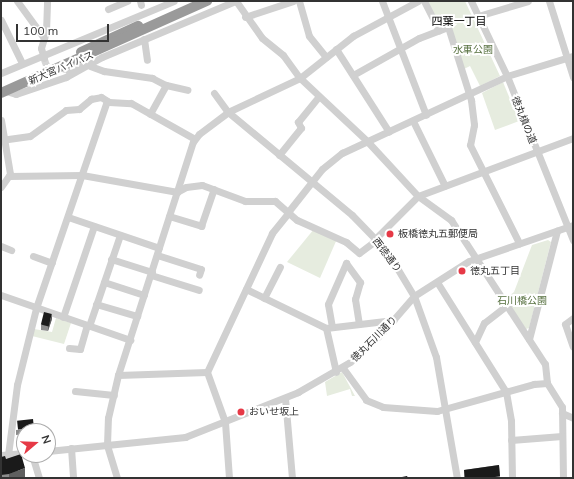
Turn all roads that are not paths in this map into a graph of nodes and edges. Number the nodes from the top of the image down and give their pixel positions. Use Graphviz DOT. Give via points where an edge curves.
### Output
graph roads {
  1 [pos="17,1"];
  2 [pos="47,1"];
  3 [pos="127,1"];
  4 [pos="174,1"];
  5 [pos="195,1"];
  6 [pos="207,1"];
  7 [pos="235,1"];
  8 [pos="293,1"];
  9 [pos="299,1"];
  10 [pos="382,1"];
  11 [pos="418,1"];
  12 [pos="424,1"];
  13 [pos="471,1"];
  14 [pos="528,1"];
  15 [pos="549,1"];
  16 [pos="108,9"];
  17 [pos="478,16"];
  18 [pos="245,17"];
  19 [pos="388,17"];
  20 [pos="1,20"];
  21 [pos="439,30"];
  22 [pos="44,38"];
  23 [pos="144,39"];
  24 [pos="336,49"];
  25 [pos="401,50"];
  26 [pos="43,56"];
  27 [pos="102,56"];
  28 [pos="326,57"];
  29 [pos="570,57"];
  30 [pos="147,60"];
  31 [pos="22,63"];
  32 [pos="90,66"];
  33 [pos="62,68"];
  34 [pos="1,73"];
  35 [pos="353,75"];
  36 [pos="507,76"];
  37 [pos="573,77"];
  38 [pos="300,78"];
  39 [pos="166,85"];
  40 [pos="187,90"];
  41 [pos="3,91"];
  42 [pos="214,93"];
  43 [pos="469,95"];
  44 [pos="320,96"];
  45 [pos="107,101"];
  46 [pos="228,112"];
  47 [pos="150,114"];
  48 [pos="426,115"];
  49 [pos="1,120"];
  50 [pos="413,121"];
  51 [pos="389,132"];
  52 [pos="196,138"];
  53 [pos="573,138"];
  54 [pos="3,140"];
  55 [pos="367,142"];
  56 [pos="537,152"];
  57 [pos="279,154"];
  58 [pos="485,173"];
  59 [pos="82,175"];
  60 [pos="9,176"];
  61 [pos="312,182"];
  62 [pos="446,186"];
  63 [pos="1,187"];
  64 [pos="214,189"];
  65 [pos="177,192"];
  66 [pos="418,196"];
  67 [pos="288,212"];
  68 [pos="169,216"];
  69 [pos="68,217"];
  70 [pos="94,226"];
  71 [pos="571,226"];
  72 [pos="557,231"];
  73 [pos="120,234"];
  74 [pos="376,239"];
  75 [pos="573,240"];
  76 [pos="519,243"];
  77 [pos="1,246"];
  78 [pos="11,250"];
  79 [pos="158,252"];
  80 [pos="33,256"];
  81 [pos="476,258"];
  82 [pos="112,259"];
  83 [pos="52,263"];
  84 [pos="280,267"];
  85 [pos="151,273"];
  86 [pos="199,275"];
  87 [pos="104,282"];
  88 [pos="437,282"];
  89 [pos="246,289"];
  90 [pos="199,290"];
  91 [pos="144,294"];
  92 [pos="1,295"];
  93 [pos="414,296"];
  94 [pos="264,298"];
  95 [pos="96,304"];
  96 [pos="507,306"];
  97 [pos="36,308"];
  98 [pos="137,316"];
  99 [pos="63,317"];
  100 [pos="573,318"];
  101 [pos="394,320"];
  102 [pos="359,324"];
  103 [pos="88,326"];
  104 [pos="329,328"];
  105 [pos="529,339"];
  106 [pos="130,340"];
  107 [pos="475,342"];
  108 [pos="573,347"];
  109 [pos="69,348"];
  110 [pos="343,368"];
  111 [pos="207,372"];
  112 [pos="336,372"];
  113 [pos="118,375"];
  114 [pos="547,383"];
  115 [pos="75,391"];
  116 [pos="506,392"];
  117 [pos="114,395"];
  118 [pos="285,398"];
  119 [pos="446,409"];
  120 [pos="562,413"];
  121 [pos="573,418"];
  122 [pos="225,422"];
  123 [pos="562,436"];
  124 [pos="511,440"];
  125 [pos="107,445"];
  126 [pos="71,448"];
  127 [pos="56,450"];
  128 [pos="16,454"];
  129 [pos="5,455"];
  130 [pos="34,463"];
  131 [pos="39,478"];
  132 [pos="73,478"];
  133 [pos="117,478"];
  134 [pos="229,478"];
  135 [pos="292,478"];
  136 [pos="457,478"];
  137 [pos="512,478"];
  138 [pos="563,478"];
  1 -- 22 [label="street"];
  2 -- 22 [label="street"];
  3 -- 16 [label="street"];
  4 -- 26 [label="street"];
  5 -- 41 [label="highway, 新大宮バイパス"];
  6 -- 33 [label="highway, 新大宮バイパス"];
  7 -- 18 [label="street"];
  7 -- 23 [label="street"];
  8 -- 18 [label="street"];
  9 -- 28 [label="street" via="309,36"];
  10 -- 19 [label="street"];
  11 -- 19 [label="street"];
  12 -- 21 [label="street"];
  13 -- 17 [label="street, 徳丸槙の道"];
  14 -- 17 [label="street"];
  15 -- 29 [label="street"];
  17 -- 36 [label="street, 徳丸槙の道"];
  18 -- 38 [label="street" via="262,38 283,55"];
  19 -- 24 [label="street" via="353,36"];
  19 -- 25 [label="street"];
  20 -- 31 [label="street"];
  21 -- 25 [label="street"];
  21 -- 43 [label="street" via="448,27"];
  22 -- 26 [label="street"];
  23 -- 27 [label="street"];
  23 -- 30 [label="street"];
  24 -- 28 [label="street"];
  24 -- 35 [label="street"];
  25 -- 35 [label="street"];
  25 -- 48 [label="street"];
  26 -- 31 [label="street"];
  27 -- 32 [label="street"];
  27 -- 33 [label="street" via="72,69"];
  28 -- 38 [label="street"];
  29 -- 36 [label="street"];
  29 -- 37 [label="street"];
  31 -- 34 [label="street"];
  32 -- 39 [label="street" via="104,71 152,78"];
  32 -- 41 [label="street" via="16,94"];
  33 -- 41 [label="highway, 新大宮バイパス"];
  35 -- 51 [label="street"];
  36 -- 43 [label="street"];
  36 -- 56 [label="street, 徳丸槙の道"];
  38 -- 44 [label="street"];
  38 -- 46 [label="street"];
  39 -- 40 [label="street"];
  39 -- 47 [label="street"];
  42 -- 46 [label="street, 西徳通り"];
  43 -- 48 [label="street"];
  43 -- 58 [label="street" via="474,125 470,145"];
  44 -- 55 [label="street"];
  44 -- 57 [label="street" via="298,122 301,128"];
  45 -- 47 [label="street" via="131,103"];
  45 -- 54 [label="street" via="100,97 91,99 79,109 71,108 54,117 38,132"];
  45 -- 59 [label="street"];
  46 -- 52 [label="street"];
  46 -- 57 [label="street, 西徳通り"];
  47 -- 52 [label="street"];
  48 -- 50 [label="street"];
  49 -- 54 [label="street"];
  50 -- 51 [label="street"];
  50 -- 62 [label="street"];
  51 -- 55 [label="street"];
  52 -- 65 [label="street"];
  53 -- 56 [label="street"];
  54 -- 60 [label="street"];
  55 -- 61 [label="street" via="332,160"];
  55 -- 66 [label="street"];
  56 -- 58 [label="street"];
  56 -- 71 [label="street, 徳丸槙の道"];
  57 -- 61 [label="street, 西徳通り"];
  58 -- 62 [label="street"];
  58 -- 76 [label="street"];
  59 -- 60 [label="street"];
  59 -- 65 [label="street"];
  59 -- 69 [label="street"];
  60 -- 63 [label="street"];
  61 -- 67 [label="street"];
  61 -- 74 [label="street, 西徳通り"];
  62 -- 66 [label="street"];
  64 -- 65 [label="street" via="202,185 186,187"];
  64 -- 67 [label="street" via="244,201 275,201"];
  64 -- 68 [label="street" via="201,226"];
  65 -- 68 [label="street"];
  66 -- 74 [label="street"];
  66 -- 81 [label="street" via="451,220"];
  67 -- 74 [label="street" via="297,220 346,242 358,255"];
  67 -- 89 [label="street" via="272,233"];
  68 -- 79 [label="street"];
  69 -- 70 [label="street"];
  69 -- 83 [label="street"];
  70 -- 73 [label="street"];
  70 -- 99 [label="street"];
  71 -- 72 [label="street, 徳丸石川通り"];
  71 -- 75 [label="street, 徳丸槙の道"];
  72 -- 76 [label="street, 徳丸石川通り"];
  72 -- 105 [label="street"];
  73 -- 79 [label="street"];
  73 -- 82 [label="street"];
  74 -- 93 [label="street, 西徳通り"];
  76 -- 81 [label="street, 徳丸石川通り"];
  77 -- 78 [label="street"];
  79 -- 85 [label="street"];
  79 -- 86 [label="street" via="200,269"];
  80 -- 83 [label="street"];
  81 -- 88 [label="street, 徳丸石川通り"];
  81 -- 96 [label="street"];
  82 -- 85 [label="street"];
  82 -- 87 [label="street"];
  83 -- 97 [label="street"];
  84 -- 94 [label="street"];
  85 -- 90 [label="street"];
  85 -- 91 [label="street"];
  87 -- 91 [label="street"];
  87 -- 95 [label="street"];
  88 -- 93 [label="street, 徳丸石川通り"];
  88 -- 107 [label="street"];
  89 -- 94 [label="street"];
  89 -- 111 [label="street"];
  91 -- 98 [label="street"];
  92 -- 97 [label="street"];
  93 -- 101 [label="street, 徳丸石川通り"];
  93 -- 119 [label="street, 西徳通り" via="434,350"];
  94 -- 104 [label="street"];
  95 -- 98 [label="street"];
  95 -- 103 [label="street"];
  96 -- 105 [label="street"];
  96 -- 107 [label="street" via="484,323"];
  97 -- 99 [label="street"];
  97 -- 129 [label="street" via="17,385"];
  98 -- 106 [label="street"];
  99 -- 103 [label="street"];
  100 -- 108 [label="street" via="566,324"];
  101 -- 102 [label="street"];
  101 -- 110 [label="street, 徳丸石川通り" via="373,343"];
  102 -- 104 [label="street"];
  102 -- 104 [label="street" via="355,299 360,282 346,263 328,304"];
  103 -- 106 [label="street"];
  103 -- 109 [label="street" via="80,349"];
  104 -- 112 [label="street"];
  105 -- 114 [label="street" via="545,364"];
  106 -- 113 [label="street"];
  107 -- 116 [label="street"];
  110 -- 112 [label="street, 徳丸石川通り"];
  110 -- 119 [label="street" via="362,395 374,405 437,411"];
  111 -- 113 [label="street"];
  111 -- 122 [label="street"];
  112 -- 118 [label="street, 徳丸石川通り"];
  113 -- 117 [label="street"];
  114 -- 116 [label="street"];
  114 -- 120 [label="street" via="562,407"];
  115 -- 117 [label="street"];
  116 -- 119 [label="street"];
  116 -- 124 [label="street"];
  117 -- 125 [label="street" via="108,418"];
  118 -- 122 [label="street, 徳丸石川通り"];
  118 -- 135 [label="street"];
  119 -- 136 [label="street, 西徳通り"];
  120 -- 121 [label="street"];
  120 -- 123 [label="street"];
  122 -- 125 [label="street, 徳丸石川通り" via="185,437"];
  122 -- 134 [label="street"];
  123 -- 124 [label="street"];
  123 -- 138 [label="street"];
  124 -- 137 [label="street"];
  125 -- 126 [label="street, 徳丸石川通り"];
  125 -- 133 [label="street"];
  126 -- 127 [label="street, 徳丸石川通り"];
  126 -- 132 [label="street"];
  128 -- 129 [label="street"];
  130 -- 131 [label="street"];
}
